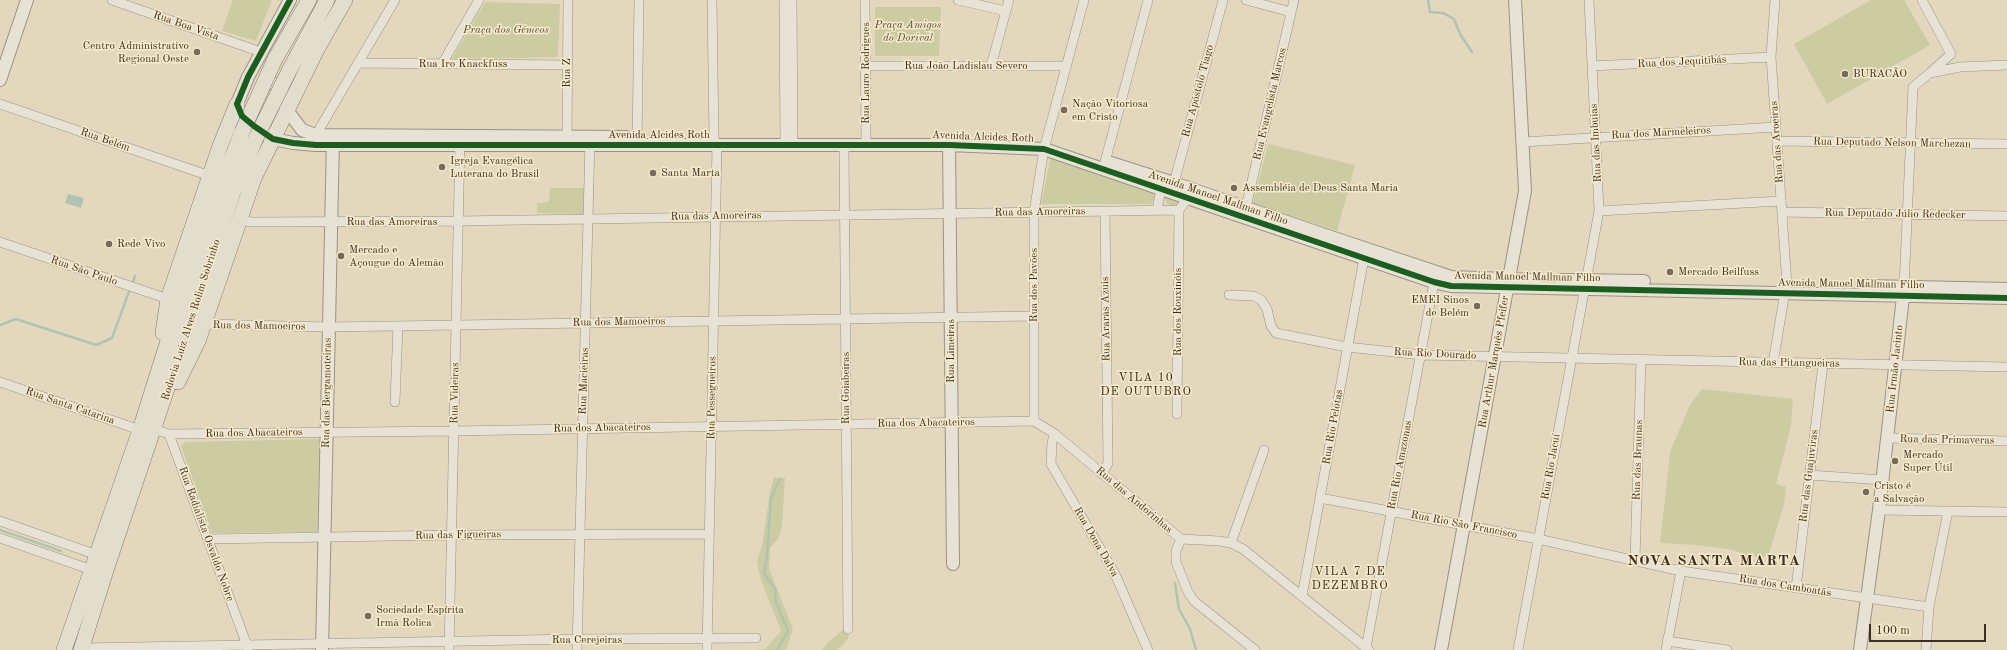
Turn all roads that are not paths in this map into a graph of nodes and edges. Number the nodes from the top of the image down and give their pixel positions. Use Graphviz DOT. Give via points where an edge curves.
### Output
graph roads {
  1 [pos="28,0"];
  2 [pos="112,0"];
  3 [pos="290,0"];
  4 [pos="309,0"];
  5 [pos="327,0"];
  6 [pos="345,0"];
  7 [pos="395,0"];
  8 [pos="479,0"];
  9 [pos="568,0"];
  10 [pos="639,0"];
  11 [pos="712,0"];
  12 [pos="784,0"];
  13 [pos="792,0"];
  14 [pos="865,0"];
  15 [pos="958,0"];
  16 [pos="1009,0"];
  17 [pos="1084,0"];
  18 [pos="1148,0"];
  19 [pos="1222,0"];
  20 [pos="1246,0"];
  21 [pos="1294,0"];
  22 [pos="1515,0"];
  23 [pos="1589,0"];
  24 [pos="1775,0"];
  25 [pos="1922,0"];
  26 [pos="1006,11"];
  27 [pos="1291,12"];
  28 [pos="788,35"];
  29 [pos="261,52"];
  30 [pos="1771,57"];
  31 [pos="358,63"];
  32 [pos="442,64"];
  33 [pos="568,65"];
  34 [pos="2007,65"];
  35 [pos="866,66"];
  36 [pos="991,66"];
  37 [pos="1066,66"];
  38 [pos="1592,66"];
  39 [pos="1930,73"];
  40 [pos="268,79"];
  41 [pos="0,80"];
  42 [pos="246,84"];
  43 [pos="0,104"];
  44 [pos="237,104"];
  45 [pos="287,110"];
  46 [pos="1776,127"];
  47 [pos="1596,137"];
  48 [pos="274,139"];
  49 [pos="316,140"];
  50 [pos="333,140"];
  51 [pos="460,141"];
  52 [pos="567,141"];
  53 [pos="590,141"];
  54 [pos="637,141"];
  55 [pos="949,141"];
  56 [pos="1777,141"];
  57 [pos="715,142"];
  58 [pos="789,142"];
  59 [pos="866,142"];
  60 [pos="1523,142"];
  61 [pos="1911,143"];
  62 [pos="2007,144"];
  63 [pos="1045,145"];
  64 [pos="844,146"];
  65 [pos="1105,162"];
  66 [pos="210,176"];
  67 [pos="1174,183"];
  68 [pos="1161,189"];
  69 [pos="1189,193"];
  70 [pos="1781,201"];
  71 [pos="1246,207"];
  72 [pos="1157,210"];
  73 [pos="1179,210"];
  74 [pos="1105,211"];
  75 [pos="1599,211"];
  76 [pos="1034,212"];
  77 [pos="1782,212"];
  78 [pos="949,213"];
  79 [pos="845,214"];
  80 [pos="1907,214"];
  81 [pos="715,216"];
  82 [pos="2007,216"];
  83 [pos="239,220"];
  84 [pos="588,220"];
  85 [pos="458,221"];
  86 [pos="331,222"];
  87 [pos="0,242"];
  88 [pos="1364,258"];
  89 [pos="1434,282"];
  90 [pos="1508,283"];
  91 [pos="1585,284"];
  92 [pos="1786,288"];
  93 [pos="2007,289"];
  94 [pos="1904,291"];
  95 [pos="1229,295"];
  96 [pos="2007,298"];
  97 [pos="168,299"];
  98 [pos="1034,316"];
  99 [pos="950,317"];
  100 [pos="846,318"];
  101 [pos="713,320"];
  102 [pos="585,322"];
  103 [pos="204,324"];
  104 [pos="456,325"];
  105 [pos="398,326"];
  106 [pos="329,327"];
  107 [pos="1347,347"];
  108 [pos="1421,355"];
  109 [pos="1495,357"];
  110 [pos="1571,358"];
  111 [pos="1641,360"];
  112 [pos="1773,363"];
  113 [pos="1823,364"];
  114 [pos="1896,365"];
  115 [pos="2007,367"];
  116 [pos="0,382"];
  117 [pos="156,382"];
  118 [pos="166,396"];
  119 [pos="395,402"];
  120 [pos="1177,414"];
  121 [pos="1034,421"];
  122 [pos="951,422"];
  123 [pos="846,424"];
  124 [pos="711,426"];
  125 [pos="582,428"];
  126 [pos="147,429"];
  127 [pos="454,431"];
  128 [pos="327,432"];
  129 [pos="169,434"];
  130 [pos="1055,434"];
  131 [pos="1887,438"];
  132 [pos="2007,441"];
  133 [pos="1264,450"];
  134 [pos="1102,474"];
  135 [pos="1810,475"];
  136 [pos="1883,480"];
  137 [pos="1320,498"];
  138 [pos="1879,510"];
  139 [pos="1948,511"];
  140 [pos="1392,512"];
  141 [pos="2007,512"];
  142 [pos="0,521"];
  143 [pos="1464,525"];
  144 [pos="580,534"];
  145 [pos="709,534"];
  146 [pos="452,535"];
  147 [pos="324,537"];
  148 [pos="0,538"];
  149 [pos="208,539"];
  150 [pos="1181,539"];
  151 [pos="1538,539"];
  152 [pos="1231,543"];
  153 [pos="97,555"];
  154 [pos="1635,560"];
  155 [pos="953,564"];
  156 [pos="92,570"];
  157 [pos="1681,570"];
  158 [pos="1796,588"];
  159 [pos="1302,596"];
  160 [pos="1868,599"];
  161 [pos="1929,607"];
  162 [pos="848,629"];
  163 [pos="756,638"];
  164 [pos="577,639"];
  165 [pos="707,640"];
  166 [pos="449,646"];
  167 [pos="1667,646"];
  168 [pos="247,647"];
  169 [pos="322,647"];
  170 [pos="82,649"];
  171 [pos="1368,649"];
  172 [pos="64,650"];
  173 [pos="577,650"];
  174 [pos="706,650"];
  175 [pos="1148,650"];
  176 [pos="1255,650"];
  177 [pos="1441,650"];
  178 [pos="1518,650"];
  179 [pos="1727,650"];
  180 [pos="1860,650"];
  181 [pos="1926,650"];
  1 -- 41 [label="street"];
  2 -- 29 [label="street, Rua Boa Vista"];
  3 -- 29 [label="street"];
  4 -- 117 [label="highway, Rodovia Luiz Alves Rolim Sobrinho, bridge" via="275,59 242,132 211,214"];
  5 -- 118 [label="highway, Rodovia Luiz Alves Rolim Sobrinho, bridge" via="289,71 233,192"];
  6 -- 45 [label="highway"];
  7 -- 31 [label="street"];
  8 -- 32 [label="street"];
  9 -- 33 [label="street, Rua Z"];
  10 -- 54 [label="street"];
  11 -- 57 [label="street, Rua Pessegueiros"];
  12 -- 28 [label="street"];
  13 -- 28 [label="street"];
  14 -- 35 [label="street, Rua Lauro Rodrigues"];
  15 -- 26 [label="street"];
  16 -- 26 [label="street"];
  17 -- 37 [label="street, Rua dos Pavões"];
  18 -- 65 [label="street"];
  19 -- 67 [label="street, Rua Apóstolo Tiago"];
  20 -- 27 [label="street"];
  21 -- 27 [label="street, Rua Evangelista Marcos"];
  22 -- 60 [label="street, Rua Arthur Marquês Pfeifer"];
  23 -- 38 [label="street, Rua das Imbuias"];
  24 -- 30 [label="street, Rua das Aroeiras"];
  25 -- 39 [label="street" via="1952,54"];
  26 -- 36 [label="street"];
  27 -- 71 [label="street, Rua Evangelista Marcos"];
  28 -- 58 [label="street"];
  29 -- 40 [label="street"];
  29 -- 42 [label="street"];
  30 -- 38 [label="street, Rua dos Jequitibás"];
  30 -- 46 [label="street, Rua das Aroeiras"];
  31 -- 32 [label="street, Rua Iro Knackfuss"];
  31 -- 49 [label="street"];
  32 -- 33 [label="street, Rua Iro Knackfuss"];
  33 -- 52 [label="street, Rua Z"];
  34 -- 39 [label="street" via="1960,67"];
  35 -- 36 [label="street, Rua João Ladislau Severo"];
  35 -- 59 [label="street, Rua Lauro Rodrigues"];
  36 -- 37 [label="street, Rua João Ladislau Severo"];
  37 -- 63 [label="street, Rua dos Pavões"];
  38 -- 47 [label="street, Rua das Imbuias"];
  39 -- 61 [label="street, Rua Irmão Jacinto" via="1913,87"];
  40 -- 42 [label="street"];
  40 -- 45 [label="street" via="282,91"];
  42 -- 44 [label="street"];
  43 -- 66 [label="street, Rua Belém"];
  44 -- 48 [label="street" via="242,116"];
  44 -- 66 [label="highway"];
  45 -- 48 [label="highway"];
  45 -- 49 [label="street, Avenida Alcides Roth" via="302,130"];
  46 -- 47 [label="street, Rua dos Marmeleiros"];
  46 -- 56 [label="street, Rua das Aroeiras"];
  47 -- 60 [label="street, Rua dos Marmeleiros"];
  47 -- 75 [label="street, Rua das Imbuias"];
  48 -- 49 [label="street, Avenida Alcides Roth"];
  48 -- 83 [label="highway" via="254,178"];
  49 -- 50 [label="street, Avenida Alcides Roth"];
  50 -- 51 [label="street, Avenida Alcides Roth"];
  50 -- 86 [label="street, Rua das Bergamoteiras"];
  51 -- 52 [label="street, Avenida Alcides Roth"];
  51 -- 85 [label="street, Rua Videiras"];
  52 -- 53 [label="street, Avenida Alcides Roth"];
  53 -- 54 [label="street, Avenida Alcides Roth"];
  53 -- 84 [label="street, Rua Macieiras"];
  54 -- 57 [label="street, Avenida Alcides Roth"];
  55 -- 59 [label="street, Avenida Alcides Roth"];
  55 -- 63 [label="street, Avenida Alcides Roth" via="992,138"];
  55 -- 78 [label="street, Rua Limeiras"];
  56 -- 61 [label="street, Rua Deputado Nelson Marchezan"];
  56 -- 70 [label="street, Rua das Aroeiras"];
  57 -- 58 [label="street, Avenida Alcides Roth"];
  57 -- 81 [label="street, Rua Pessegueiros"];
  58 -- 59 [label="street, Avenida Alcides Roth"];
  58 -- 64 [label="street, Avenida Alcides Roth"];
  59 -- 64 [label="street, Avenida Alcides Roth"];
  60 -- 90 [label="street, Rua Arthur Marquês Pfeifer" via="1525,191"];
  61 -- 62 [label="street, Rua Deputado Nelson Marchezan"];
  61 -- 80 [label="street, Rua Irmão Jacinto"];
  63 -- 65 [label="street, Avenida Manoel Mallman Filho"];
  63 -- 68 [label="street, Avenida Manoel Mallman Filho"];
  63 -- 76 [label="street, Rua dos Pavões"];
  64 -- 79 [label="street, Rua Goiabeiras"];
  65 -- 67 [label="street, Avenida Manoel Mallman Filho"];
  66 -- 97 [label="highway"];
  67 -- 69 [label="street, Avenida Manoel Mallman Filho"];
  68 -- 69 [label="street, Avenida Manoel Mallman Filho"];
  68 -- 72 [label="street"];
  69 -- 71 [label="street, Avenida Manoel Mallman Filho"];
  69 -- 73 [label="street"];
  69 -- 88 [label="street, Avenida Manoel Mallman Filho"];
  70 -- 75 [label="street"];
  70 -- 77 [label="street, Rua das Aroeiras"];
  71 -- 90 [label="street, Avenida Manoel Mallman Filho" via="1451,277"];
  72 -- 73 [label="street, Rua das Amoreiras"];
  72 -- 74 [label="street, Rua das Amoreiras"];
  73 -- 120 [label="street, Rua dos Rouxinóis"];
  74 -- 76 [label="street, Rua das Amoreiras"];
  74 -- 134 [label="street, Rua Araras Azuis" via="1108,463"];
  75 -- 91 [label="street, Rua das Imbuias"];
  76 -- 78 [label="street, Rua das Amoreiras"];
  76 -- 98 [label="street, Rua dos Pavões"];
  77 -- 80 [label="street, Rua Deputado Júlio Redecker"];
  77 -- 92 [label="street, Rua das Aroeiras"];
  78 -- 79 [label="street, Rua das Amoreiras"];
  78 -- 99 [label="street, Rua Limeiras"];
  79 -- 81 [label="street, Rua das Amoreiras"];
  79 -- 100 [label="street, Rua Goiabeiras"];
  80 -- 82 [label="street, Rua Deputado Júlio Redecker"];
  80 -- 94 [label="street, Rua Irmão Jacinto"];
  81 -- 84 [label="street, Rua das Amoreiras"];
  81 -- 101 [label="street, Rua Pessegueiros"];
  83 -- 86 [label="street, Rua das Amoreiras"];
  83 -- 103 [label="highway"];
  84 -- 85 [label="street, Rua das Amoreiras"];
  84 -- 102 [label="street, Rua Macieiras"];
  85 -- 86 [label="street, Rua das Amoreiras"];
  85 -- 104 [label="street, Rua Videiras"];
  86 -- 106 [label="street, Rua das Bergamoteiras"];
  87 -- 97 [label="street, Rua São Paulo"];
  88 -- 89 [label="street, Avenida Manoel Mallman Filho"];
  88 -- 107 [label="street, Rua Rio Pelotas"];
  89 -- 90 [label="street, Avenida Manoel Mallman Filho" via="1451,286"];
  89 -- 108 [label="street, Rua Rio Amazonas"];
  90 -- 91 [label="street, Avenida Manoel Mallman Filho"];
  90 -- 109 [label="street, Rua Arthur Marquês Pfeifer"];
  91 -- 92 [label="street, Avenida Manoel Mallman Filho"];
  91 -- 110 [label="street, Rua Rio Jacuí"];
  92 -- 94 [label="street, Avenida Manoel Mallman Filho"];
  92 -- 112 [label="street, Rua das Aroeiras"];
  93 -- 94 [label="street, Avenida Manoel Mallman Filho"];
  94 -- 96 [label="street, Avenida Manoel Mallman Filho"];
  94 -- 114 [label="street, Rua Irmão Jacinto"];
  95 -- 107 [label="street, Rua Rio Dourado" via="1254,296 1261,300 1276,333"];
  97 -- 117 [label="highway"];
  98 -- 99 [label="street, Rua dos Mamoeiros"];
  98 -- 121 [label="street, Rua dos Pavões"];
  99 -- 100 [label="street, Rua dos Mamoeiros"];
  99 -- 122 [label="street, Rua Limeiras"];
  100 -- 101 [label="street, Rua dos Mamoeiros"];
  100 -- 123 [label="street, Rua Goiabeiras"];
  101 -- 102 [label="street, Rua dos Mamoeiros"];
  101 -- 124 [label="street, Rua Pessegueiros"];
  102 -- 104 [label="street, Rua dos Mamoeiros"];
  102 -- 125 [label="street, Rua Macieiras"];
  103 -- 106 [label="street, Rua dos Mamoeiros"];
  103 -- 118 [label="highway" via="179,381"];
  104 -- 105 [label="street, Rua dos Mamoeiros"];
  104 -- 127 [label="street, Rua Videiras"];
  105 -- 106 [label="street, Rua dos Mamoeiros"];
  105 -- 119 [label="street"];
  106 -- 128 [label="street, Rua das Bergamoteiras"];
  107 -- 108 [label="street, Rua Rio Dourado"];
  107 -- 137 [label="street, Rua Rio Pelotas"];
  108 -- 109 [label="street, Rua Rio Dourado"];
  108 -- 140 [label="street, Rua Rio Amazonas"];
  109 -- 110 [label="street, Rua Rio Dourado"];
  109 -- 143 [label="street, Rua Arthur Marquês Pfeifer"];
  110 -- 111 [label="street, Rua das Pitangueiras"];
  110 -- 151 [label="street, Rua Rio Jacuí"];
  111 -- 112 [label="street, Rua das Pitangueiras"];
  111 -- 154 [label="street, Rua das Braunas"];
  112 -- 113 [label="street, Rua das Pitangueiras"];
  113 -- 114 [label="street, Rua das Pitangueiras"];
  113 -- 135 [label="street, Rua das Guajuviras"];
  114 -- 115 [label="street, Rua das Pitangueiras"];
  114 -- 131 [label="street, Rua Irmão Jacinto"];
  116 -- 126 [label="street, Rua Santa Catarina"];
  117 -- 126 [label="highway, Rodovia Luiz Alves Rolim Sobrinho"];
  118 -- 126 [label="highway, Rodovia Luiz Alves Rolim Sobrinho"];
  121 -- 122 [label="street, Rua dos Abacateiros"];
  121 -- 130 [label="street, Rua das Andorinhas"];
  122 -- 123 [label="street, Rua dos Abacateiros"];
  122 -- 155 [label="street, Rua Limeiras"];
  123 -- 124 [label="street, Rua dos Abacateiros"];
  123 -- 162 [label="street, Rua Goiabeiras"];
  124 -- 125 [label="street, Rua dos Abacateiros"];
  124 -- 145 [label="street, Rua Pessegueiros"];
  125 -- 127 [label="street, Rua dos Abacateiros"];
  125 -- 144 [label="street, Rua Macieiras"];
  126 -- 129 [label="street"];
  126 -- 153 [label="highway, Rodovia Luiz Alves Rolim Sobrinho"];
  126 -- 170 [label="highway, Rodovia Luiz Alves Rolim Sobrinho"];
  127 -- 128 [label="street, Rua dos Abacateiros"];
  127 -- 146 [label="street, Rua Videiras"];
  128 -- 129 [label="street, Rua dos Abacateiros"];
  128 -- 147 [label="street, Rua das Bergamoteiras"];
  129 -- 149 [label="street, Rua Radialista Osvaldo Nobre"];
  130 -- 134 [label="street, Rua das Andorinhas"];
  130 -- 175 [label="street, Rua Dona Dalva" via="1051,464 1115,574"];
  131 -- 132 [label="street, Rua das Primaveras"];
  131 -- 136 [label="street, Rua Irmão Jacinto"];
  133 -- 152 [label="street"];
  134 -- 150 [label="street, Rua das Andorinhas"];
  135 -- 136 [label="street"];
  135 -- 158 [label="street, Rua das Guajuviras"];
  136 -- 138 [label="street, Rua Irmão Jacinto"];
  137 -- 140 [label="street, Rua Rio São Francisco"];
  137 -- 159 [label="street, Rua Rio Pelotas"];
  138 -- 139 [label="street"];
  138 -- 160 [label="street, Rua Irmão Jacinto"];
  139 -- 141 [label="street"];
  139 -- 161 [label="street"];
  140 -- 143 [label="street, Rua Rio São Francisco"];
  140 -- 171 [label="street, Rua Rio Amazonas"];
  142 -- 153 [label="street"];
  143 -- 151 [label="street, Rua Rio São Francisco"];
  143 -- 177 [label="street, Rua Arthur Marquês Pfeifer"];
  144 -- 145 [label="street, Rua das Figueiras"];
  144 -- 146 [label="street, Rua das Figueiras"];
  144 -- 164 [label="street, Rua Macieiras"];
  145 -- 165 [label="street, Rua Pessegueiros"];
  146 -- 147 [label="street, Rua das Figueiras"];
  146 -- 166 [label="street, Rua Videiras"];
  147 -- 149 [label="street, Rua das Figueiras"];
  147 -- 169 [label="street, Rua das Bergamoteiras"];
  148 -- 156 [label="street"];
  149 -- 168 [label="street, Rua Radialista Osvaldo Nobre"];
  150 -- 152 [label="street, Rua das Andorinhas"];
  150 -- 176 [label="street" via="1176,551 1176,562 1188,592 1194,601"];
  151 -- 154 [label="street, Rua dos Camboatãs"];
  151 -- 178 [label="street, Rua Rio Jacuí"];
  152 -- 159 [label="street, Rua das Andorinhas" via="1243,549"];
  153 -- 156 [label="highway, Rodovia Luiz Alves Rolim Sobrinho"];
  154 -- 157 [label="street, Rua dos Camboatãs"];
  156 -- 172 [label="highway, Rodovia Luiz Alves Rolim Sobrinho"];
  157 -- 158 [label="street, Rua dos Camboatãs"];
  157 -- 167 [label="street"];
  158 -- 160 [label="street, Rua dos Camboatãs"];
  159 -- 171 [label="street, Rua das Andorinhas"];
  160 -- 161 [label="street, Rua dos Camboatãs"];
  160 -- 180 [label="street, Rua Irmão Jacinto"];
  161 -- 181 [label="street"];
  163 -- 165 [label="street, Rua Cerejeiras"];
  164 -- 165 [label="street, Rua Cerejeiras"];
  164 -- 166 [label="street, Rua Cerejeiras"];
  164 -- 173 [label="street, Rua Macieiras"];
  165 -- 174 [label="street, Rua Pessegueiros"];
  166 -- 169 [label="street, Rua Cerejeiras"];
  167 -- 179 [label="street"];
  168 -- 169 [label="street, Rua Cerejeiras"];
  168 -- 170 [label="street, Rua Cerejeiras"];
}
